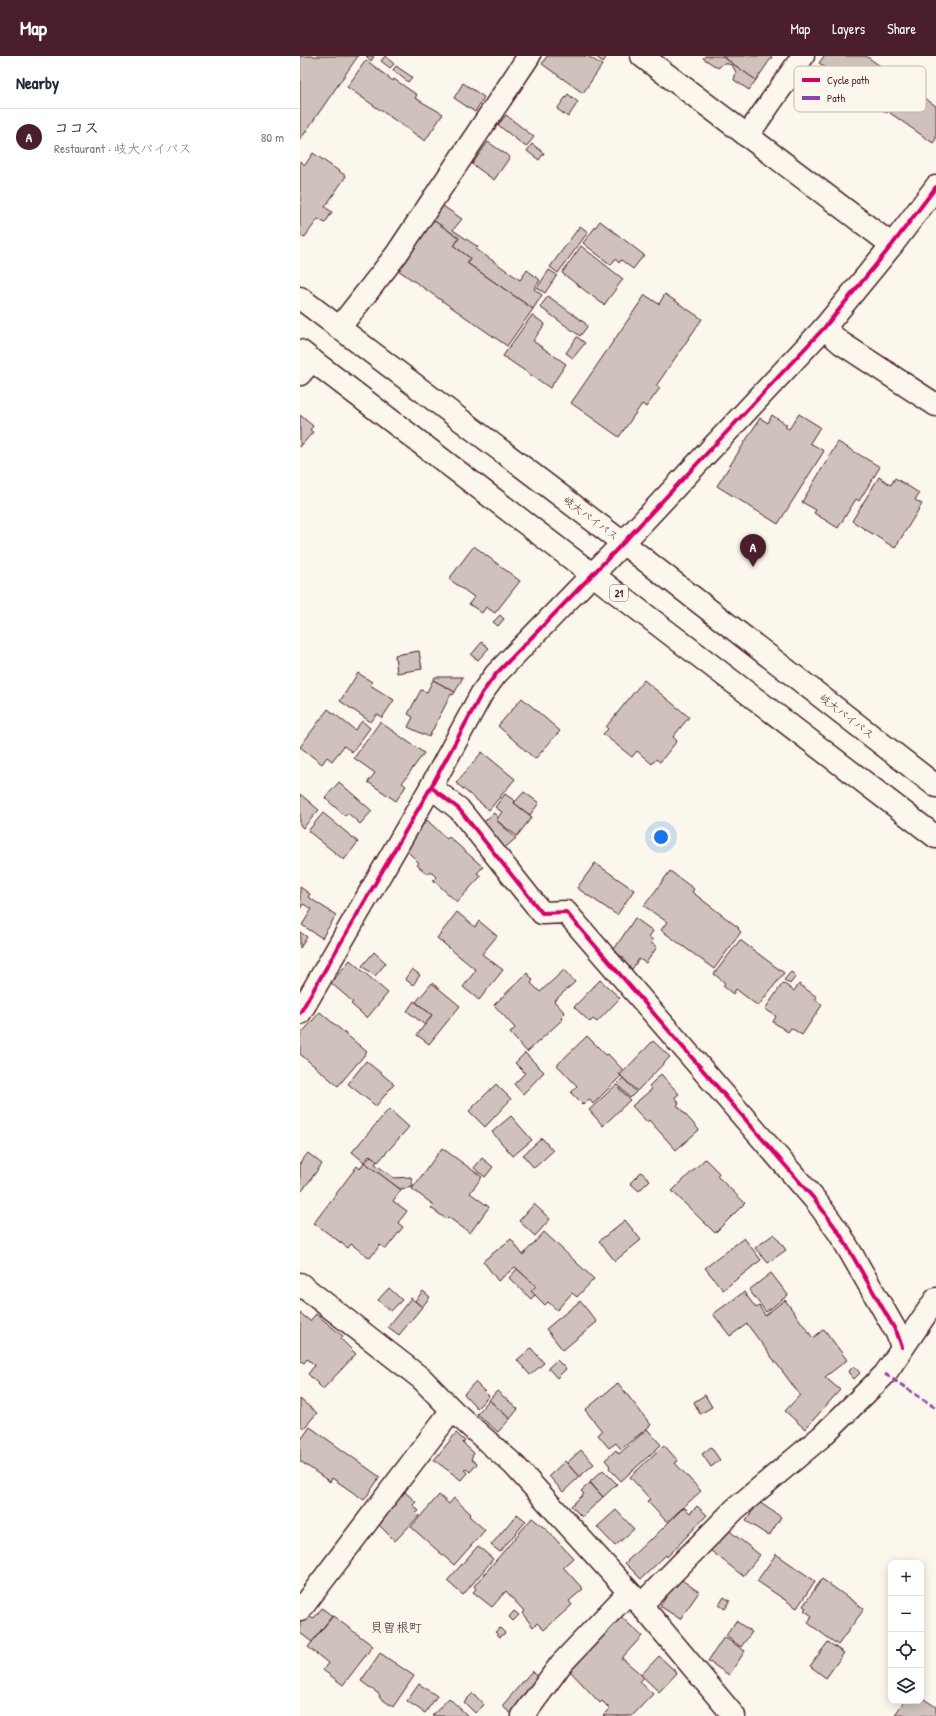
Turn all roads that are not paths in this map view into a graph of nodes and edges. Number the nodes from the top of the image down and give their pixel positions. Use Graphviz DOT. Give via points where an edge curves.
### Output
graph roads {
  1 [pos="529,56"];
  2 [pos="642,56"];
  3 [pos="802,56"];
  4 [pos="795,66"];
  5 [pos="794,68"];
  6 [pos="748,136"];
  7 [pos="936,187"];
  8 [pos="892,245"];
  9 [pos="300,298"];
  10 [pos="339,328"];
  11 [pos="824,328"];
  12 [pos="304,361"];
  13 [pos="936,405"];
  14 [pos="623,543"];
  15 [pos="593,573"];
  16 [pos="936,786"];
  17 [pos="431,787"];
  18 [pos="936,837"];
  19 [pos="300,1013"];
  20 [pos="300,1284"];
  21 [pos="936,1298"];
  22 [pos="902,1347"];
  23 [pos="452,1410"];
  24 [pos="635,1598"];
  25 [pos="300,1610"];
  26 [pos="523,1716"];
  27 [pos="734,1716"];
  1 -- 10 [label="main road" via="396,255"];
  2 -- 6 [label="main road"];
  3 -- 4 [label="main road"];
  5 -- 6 [label="main road"];
  6 -- 8 [label="main road"];
  7 -- 8 [label="main road"];
  8 -- 11 [label="main road"];
  9 -- 10 [label="main road, 岐大バイパス"];
  10 -- 14 [label="main road, 岐大バイパス"];
  11 -- 13 [label="main road" via="841,343"];
  11 -- 14 [label="main road"];
  12 -- 15 [label="main road, 21"];
  14 -- 15 [label="main road"];
  14 -- 16 [label="main road, 岐大バイパス"];
  15 -- 17 [label="main road" via="496,674 482,693"];
  15 -- 18 [label="main road, 21"];
  17 -- 19 [label="main road"];
  17 -- 22 [label="main road" via="460,809 542,913 566,912 816,1201 840,1234 897,1333"];
  20 -- 23 [label="main road" via="422,1379"];
  21 -- 22 [label="main road"];
  22 -- 24 [label="main road" via="885,1374 821,1437"];
  23 -- 24 [label="main road" via="514,1465"];
  23 -- 25 [label="main road"];
  24 -- 26 [label="main road" via="561,1664"];
  24 -- 27 [label="main road"];
}
